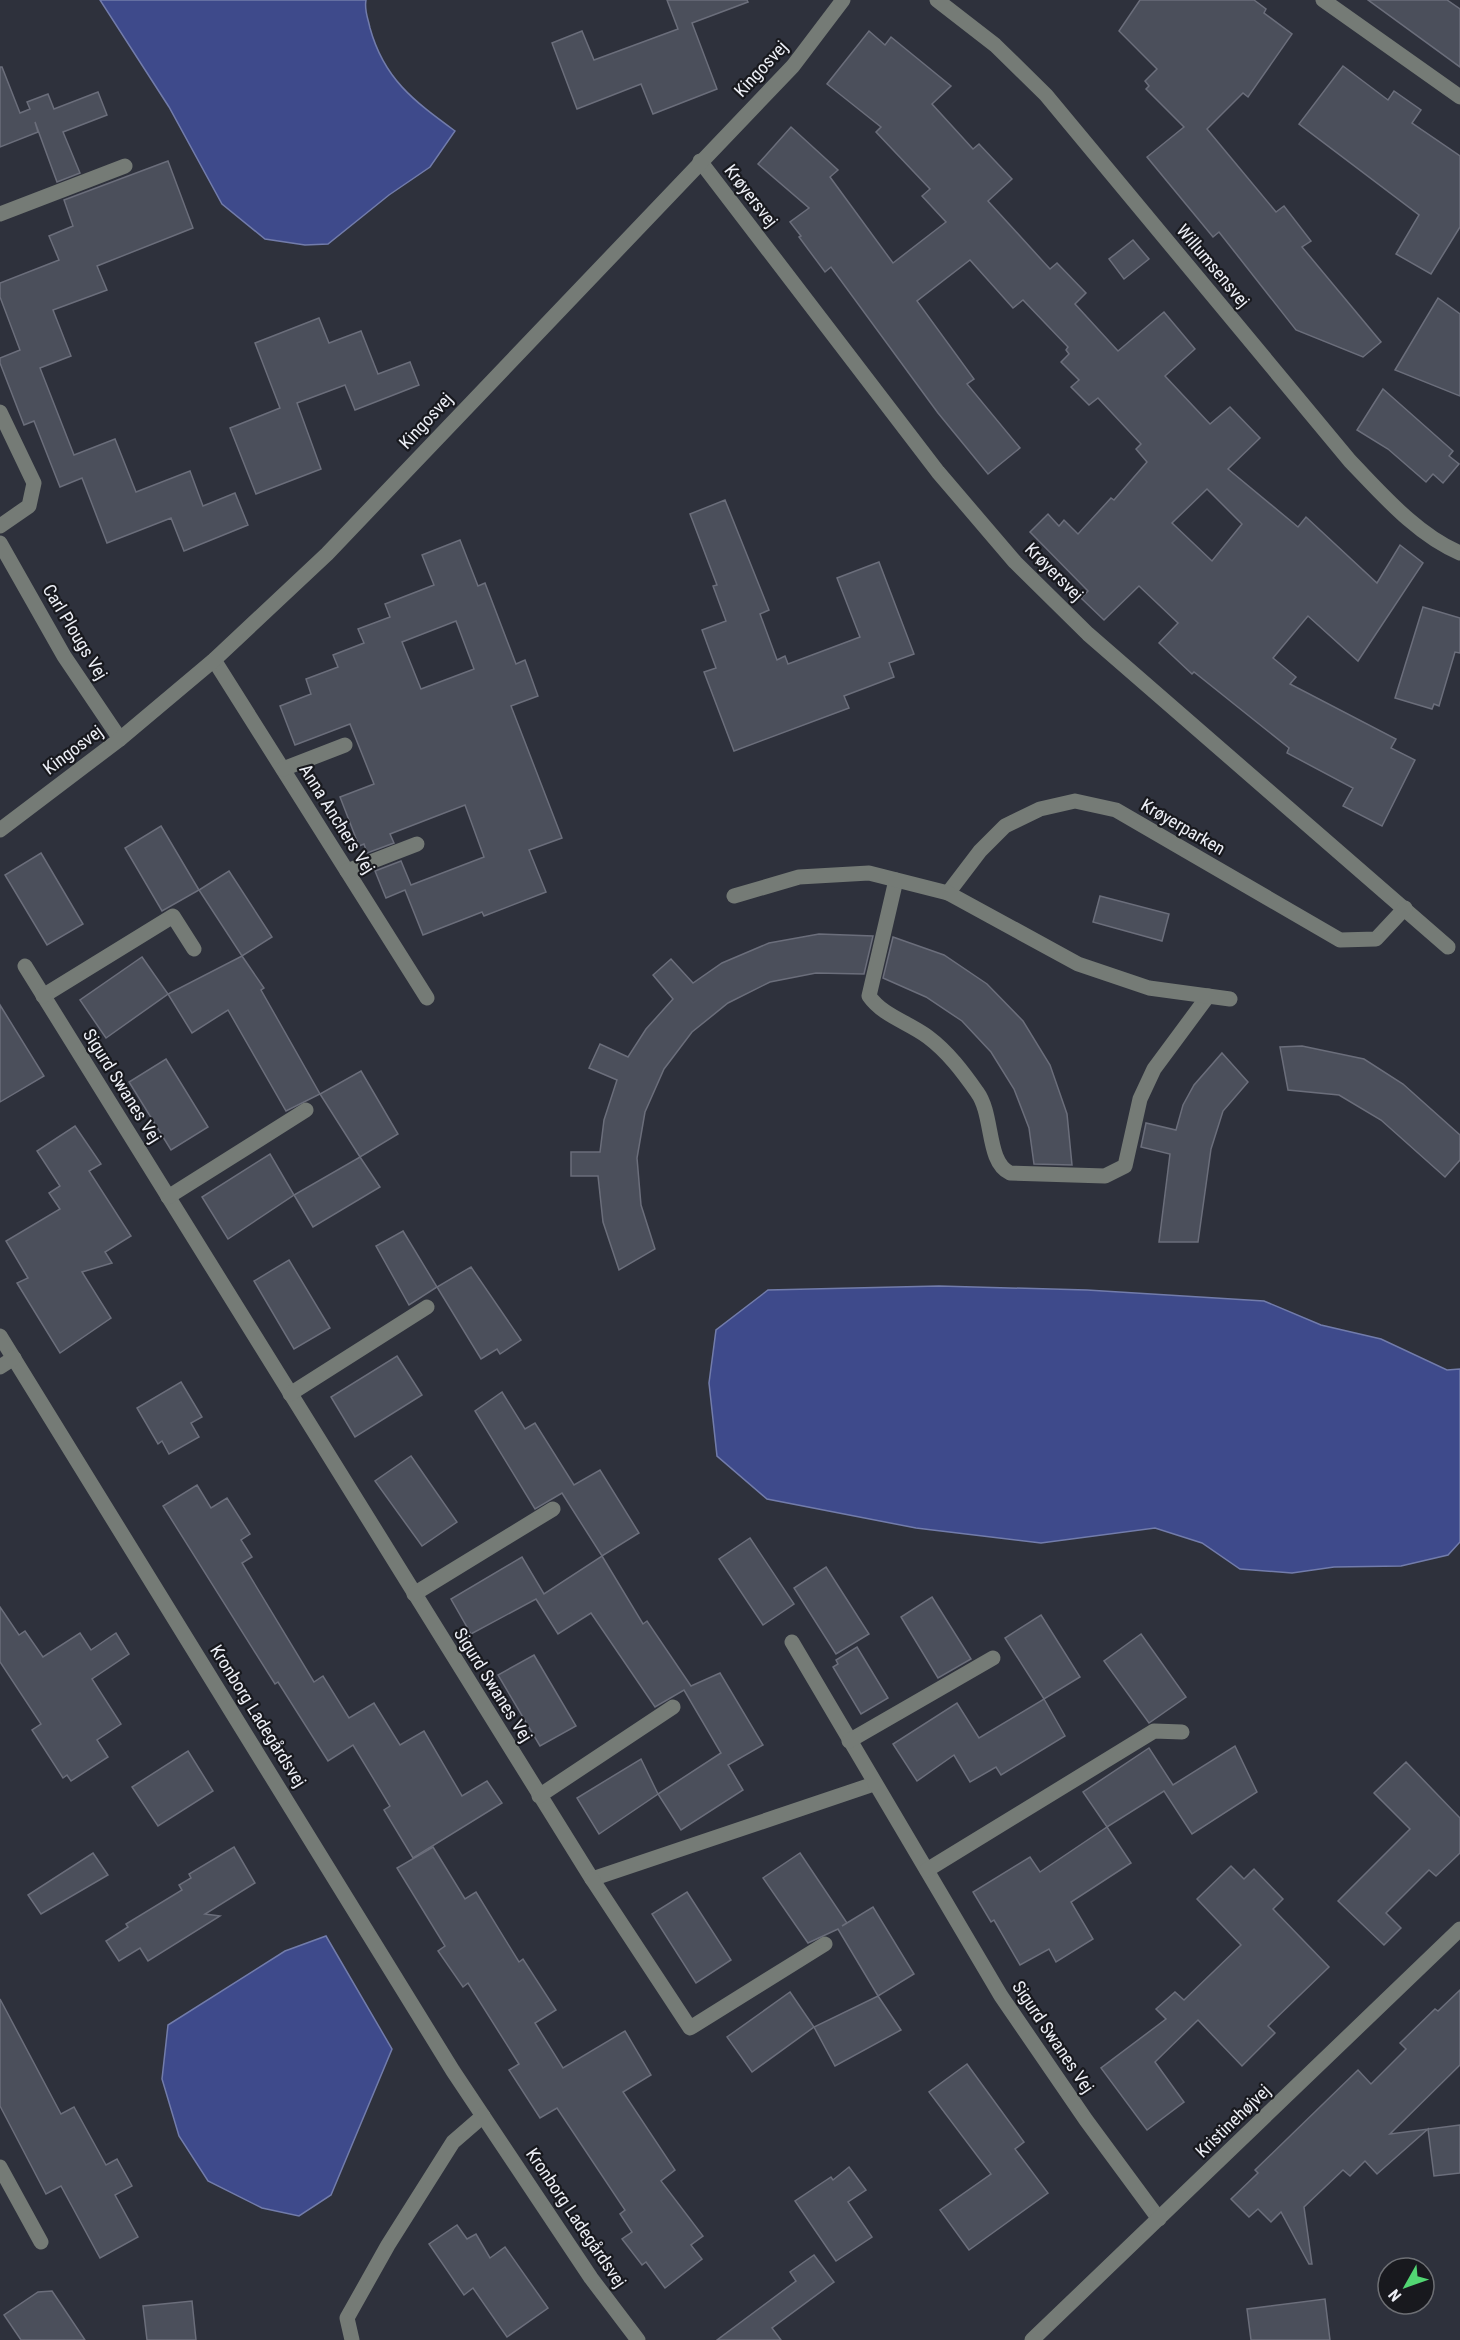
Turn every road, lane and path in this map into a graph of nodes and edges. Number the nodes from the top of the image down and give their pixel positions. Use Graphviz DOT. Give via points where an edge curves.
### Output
graph roads {
  1 [pos="843,0"];
  2 [pos="937,0"];
  3 [pos="1323,0"];
  4 [pos="1460,97"];
  5 [pos="700,161"];
  6 [pos="125,166"];
  7 [pos="0,214"];
  8 [pos="0,412"];
  9 [pos="0,526"];
  10 [pos="0,543"];
  11 [pos="1460,553"];
  12 [pos="214,660"];
  13 [pos="120,739"];
  14 [pos="345,745"];
  15 [pos="283,769"];
  16 [pos="0,830"];
  17 [pos="417,844"];
  18 [pos="347,871"];
  19 [pos="896,880"];
  20 [pos="948,892"];
  21 [pos="734,896"];
  22 [pos="1405,908"];
  23 [pos="1448,947"];
  24 [pos="194,949"];
  25 [pos="25,966"];
  26 [pos="43,996"];
  27 [pos="1208,996"];
  28 [pos="427,998"];
  29 [pos="1230,999"];
  30 [pos="306,1110"];
  31 [pos="168,1197"];
  32 [pos="427,1307"];
  33 [pos="0,1336"];
  34 [pos="14,1358"];
  35 [pos="0,1367"];
  36 [pos="290,1394"];
  37 [pos="553,1509"];
  38 [pos="414,1594"];
  39 [pos="792,1642"];
  40 [pos="993,1658"];
  41 [pos="673,1707"];
  42 [pos="1182,1732"];
  43 [pos="849,1741"];
  44 [pos="874,1784"];
  45 [pos="539,1796"];
  46 [pos="927,1870"];
  47 [pos="592,1880"];
  48 [pos="1460,1929"];
  49 [pos="825,1944"];
  50 [pos="483,2116"];
  51 [pos="0,2167"];
  52 [pos="1159,2219"];
  53 [pos="41,2242"];
  54 [pos="352,2340"];
  55 [pos="638,2340"];
  56 [pos="1032,2340"];
  1 -- 5 [label="street, Kingosvej" via="793,66"];
  2 -- 11 [label="street, Willumsensvej" via="995,45 1046,95 1350,461 1392,504 1444,546"];
  3 -- 4 [label="street"];
  5 -- 12 [label="street, Kingosvej" via="327,554"];
  5 -- 22 [label="street, Krøyersvej" via="938,471 1015,562 1088,634"];
  6 -- 7 [label="street"];
  8 -- 9 [label="street" via="34,483 29,506"];
  10 -- 13 [label="street, Carl Plougs Vej" via="64,656"];
  12 -- 13 [label="street, Kingosvej"];
  12 -- 15 [label="street, Anna Anchers Vej"];
  13 -- 16 [label="street, Kingosvej"];
  14 -- 15 [label="street"];
  15 -- 18 [label="street, Anna Anchers Vej"];
  17 -- 18 [label="street"];
  18 -- 28 [label="street, Anna Anchers Vej"];
  19 -- 20 [label="street"];
  19 -- 21 [label="street" via="869,873 799,877"];
  19 -- 27 [label="street" via="869,996 878,1009 929,1037 958,1065 982,1098 995,1157 1001,1169 1010,1173 1105,1176 1125,1166 1140,1099 1154,1069"];
  20 -- 22 [label="street, Krøyerparken" via="1005,826 1040,809 1075,801 1116,810 1340,940 1376,939"];
  20 -- 27 [label="street" via="1078,964 1149,988"];
  22 -- 23 [label="street, Krøyersvej"];
  24 -- 26 [label="street" via="173,916"];
  25 -- 26 [label="street, Sigurd Swanes Vej"];
  26 -- 31 [label="street, Sigurd Swanes Vej"];
  27 -- 29 [label="street"];
  30 -- 31 [label="street"];
  31 -- 36 [label="street, Sigurd Swanes Vej"];
  32 -- 36 [label="street"];
  33 -- 34 [label="street, Kronborg Ladegårdsvej"];
  34 -- 35 [label="street"];
  34 -- 50 [label="street, Kronborg Ladegårdsvej"];
  36 -- 38 [label="street, Sigurd Swanes Vej"];
  37 -- 38 [label="street"];
  38 -- 45 [label="street, Sigurd Swanes Vej"];
  39 -- 43 [label="street, Sigurd Swanes Vej"];
  40 -- 43 [label="street"];
  41 -- 45 [label="street"];
  42 -- 46 [label="street" via="1154,1731"];
  43 -- 44 [label="street, Sigurd Swanes Vej"];
  44 -- 46 [label="street, Sigurd Swanes Vej"];
  44 -- 47 [label="street"];
  45 -- 47 [label="street, Sigurd Swanes Vej"];
  46 -- 52 [label="street, Sigurd Swanes Vej" via="1001,1996"];
  47 -- 49 [label="street, Sigurd Swanes Vej" via="690,2028"];
  48 -- 52 [label="street, Kristinehøjvej"];
  50 -- 54 [label="street" via="453,2142 388,2245 347,2318"];
  50 -- 55 [label="street, Kronborg Ladegårdsvej" via="591,2278"];
  51 -- 53 [label="street"];
  52 -- 56 [label="street, Kristinehøjvej"];
}
